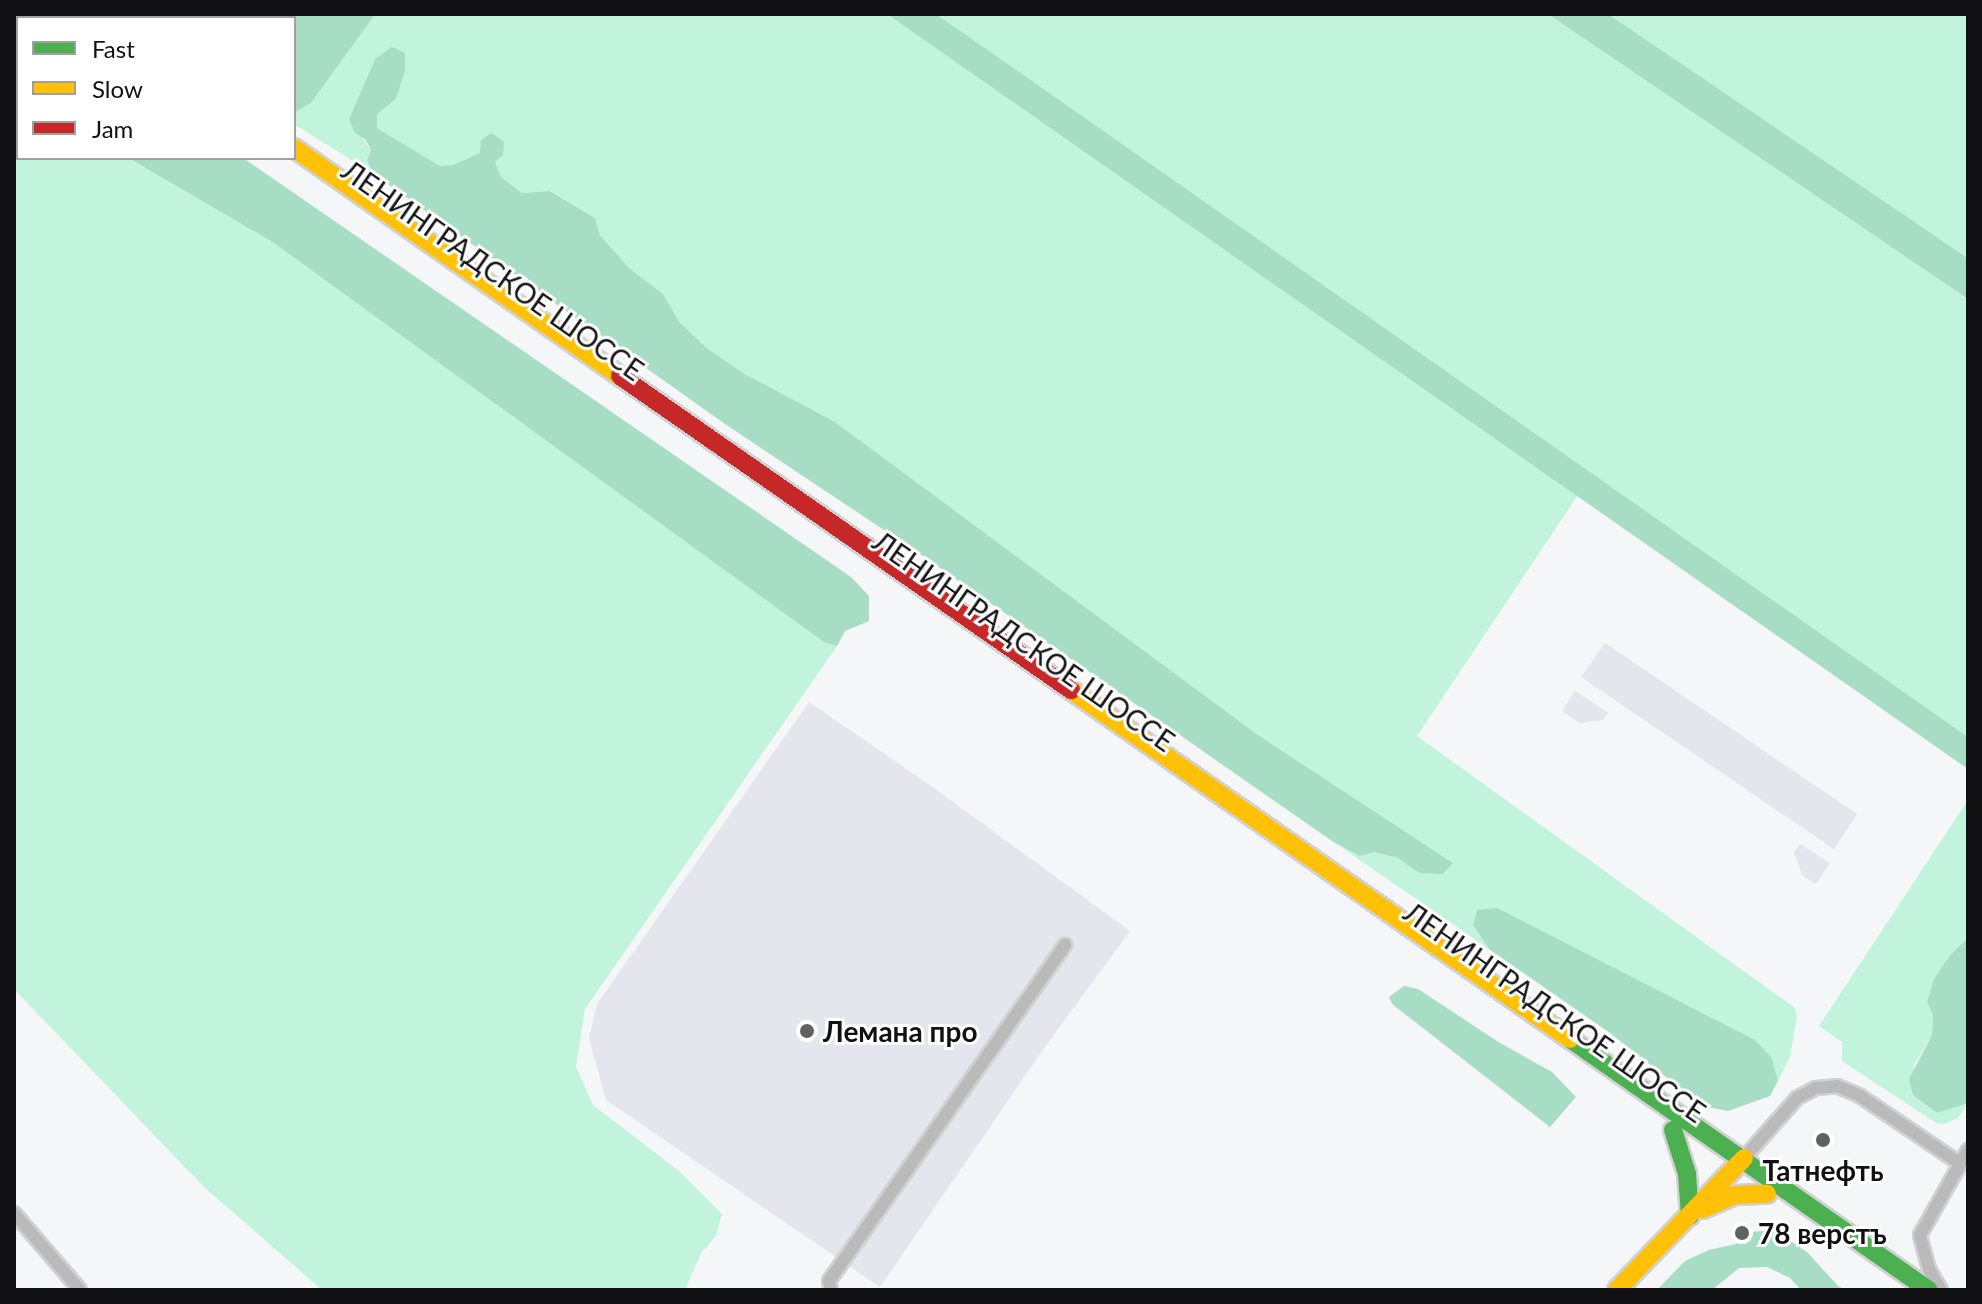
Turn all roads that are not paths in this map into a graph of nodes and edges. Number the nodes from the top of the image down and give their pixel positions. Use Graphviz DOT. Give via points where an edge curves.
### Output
graph roads {
  1 [pos="296,149"];
  2 [pos="286,160"];
  3 [pos="1065,945"];
  4 [pos="1673,1130"];
  5 [pos="1968,1150"];
  6 [pos="1959,1163"];
  7 [pos="1738,1164"];
  8 [pos="1767,1194"];
  9 [pos="14,1213"];
  10 [pos="1690,1216"];
  11 [pos="80,1290"];
  12 [pos="831,1290"];
  13 [pos="1617,1290"];
  14 [pos="1903,1290"];
  15 [pos="1929,1290"];
  16 [pos="1941,1290"];
  1 -- 7 [label="main road, ЛЕНИНГРАДСКОЕ ШОССЕ"];
  2 -- 4 [label="main road, ЛЕНИНГРАДСКОЕ ШОССЕ"];
  3 -- 12 [label="street" via="829,1281"];
  4 -- 7 [label="main road, ЛЕНИНГРАДСКОЕ ШОССЕ"];
  4 -- 10 [label="main road" via="1687,1174"];
  5 -- 6 [label="street"];
  6 -- 7 [label="street" via="1837,1086 1816,1088 1797,1098"];
  6 -- 16 [label="street" via="1920,1235"];
  7 -- 8 [label="main road"];
  7 -- 10 [label="main road"];
  7 -- 15 [label="main road"];
  8 -- 10 [label="main road" via="1722,1198"];
  8 -- 14 [label="main road"];
  9 -- 11 [label="street"];
  10 -- 13 [label="main road"];
}
